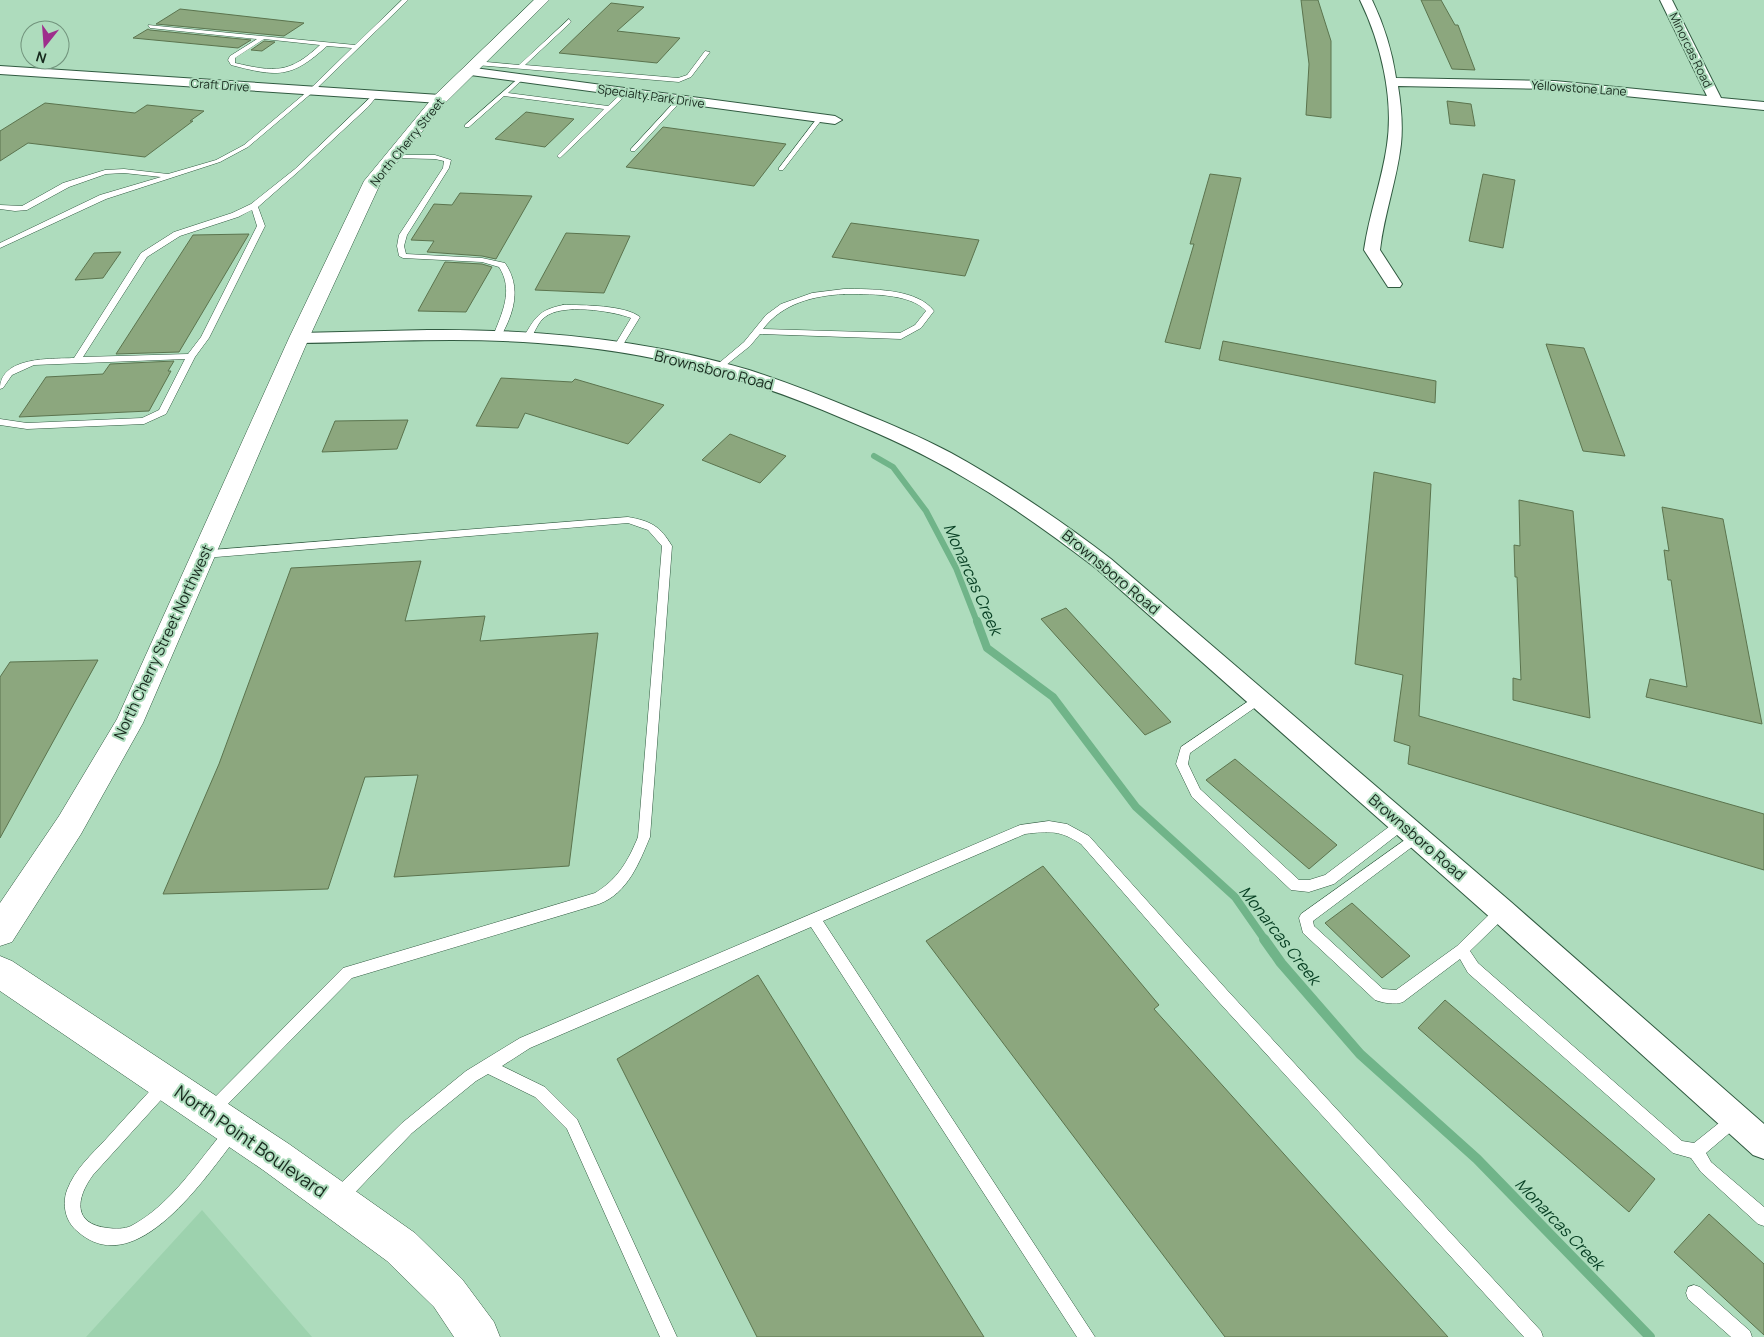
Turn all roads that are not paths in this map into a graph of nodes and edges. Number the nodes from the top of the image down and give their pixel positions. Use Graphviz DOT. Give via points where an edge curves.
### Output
graph roads {
  1 [pos="405,0"];
  2 [pos="542,0"];
  3 [pos="1366,0"];
  4 [pos="1666,0"];
  5 [pos="569,21"];
  6 [pos="150,26"];
  7 [pos="264,37"];
  8 [pos="326,44"];
  9 [pos="358,47"];
  10 [pos="707,52"];
  11 [pos="472,67"];
  12 [pos="0,70"];
  13 [pos="521,72"];
  14 [pos="1392,82"];
  15 [pos="311,91"];
  16 [pos="626,92"];
  17 [pos="504,94"];
  18 [pos="375,95"];
  19 [pos="680,99"];
  20 [pos="440,100"];
  21 [pos="1716,101"];
  22 [pos="1764,106"];
  23 [pos="609,108"];
  24 [pos="820,118"];
  25 [pos="835,120"];
  26 [pos="467,126"];
  27 [pos="633,150"];
  28 [pos="560,156"];
  29 [pos="394,157"];
  30 [pos="781,169"];
  31 [pos="169,176"];
  32 [pos="254,206"];
  33 [pos="0,207"];
  34 [pos="0,246"];
  35 [pos="1394,284"];
  36 [pos="758,331"];
  37 [pos="497,336"];
  38 [pos="299,338"];
  39 [pos="527,338"];
  40 [pos="617,348"];
  41 [pos="191,356"];
  42 [pos="77,360"];
  43 [pos="717,368"];
  44 [pos="0,386"];
  45 [pos="0,422"];
  46 [pos="204,554"];
  47 [pos="1259,699"];
  48 [pos="1409,830"];
  49 [pos="1502,911"];
  50 [pos="814,919"];
  51 [pos="0,931"];
  52 [pos="1462,950"];
  53 [pos="0,972"];
  54 [pos="487,1066"];
  55 [pos="167,1083"];
  56 [pos="1736,1119"];
  57 [pos="222,1120"];
  58 [pos="1764,1144"];
  59 [pos="1696,1151"];
  60 [pos="336,1200"];
  61 [pos="1764,1218"];
  62 [pos="1694,1293"];
  63 [pos="480,1337"];
  64 [pos="669,1337"];
  65 [pos="1087,1337"];
  66 [pos="1535,1337"];
  67 [pos="1744,1337"];
  1 -- 9 [label="lane"];
  2 -- 11 [label="main road, North Cherry Street"];
  3 -- 14 [label="street" via="1375,20"];
  4 -- 21 [label="street, Minorcas Road"];
  5 -- 13 [label="lane"];
  6 -- 7 [label="lane"];
  7 -- 8 [label="lane"];
  7 -- 8 [label="lane" via="232,57 233,64 290,69"];
  8 -- 9 [label="lane"];
  9 -- 15 [label="lane"];
  10 -- 13 [label="lane" via="689,76 679,80"];
  11 -- 13 [label="street, Specialty Park Drive"];
  11 -- 20 [label="main road, North Cherry Street"];
  12 -- 15 [label="street, Craft Drive"];
  13 -- 16 [label="street, Specialty Park Drive"];
  13 -- 17 [label="lane"];
  14 -- 21 [label="street, Yellowstone Lane" via="1555,85"];
  14 -- 35 [label="street" via="1394,144 1372,250"];
  15 -- 18 [label="street, Craft Drive"];
  15 -- 31 [label="lane" via="262,134 232,154"];
  16 -- 19 [label="street, Specialty Park Drive"];
  16 -- 23 [label="lane"];
  17 -- 23 [label="lane"];
  17 -- 26 [label="lane"];
  18 -- 20 [label="street, Craft Drive"];
  18 -- 32 [label="lane" via="297,170"];
  19 -- 24 [label="street, Specialty Park Drive"];
  19 -- 27 [label="lane"];
  20 -- 29 [label="main road, North Cherry Street"];
  21 -- 22 [label="street, Yellowstone Lane"];
  23 -- 28 [label="lane"];
  24 -- 25 [label="street, Specialty Park Drive"];
  24 -- 30 [label="lane"];
  29 -- 37 [label="lane" via="448,160 403,236 400,251 403,256 482,260 502,265 510,276 512,290"];
  29 -- 38 [label="main road, North Cherry Street" via="373,181"];
  31 -- 33 [label="lane" via="105,172 66,185 24,208"];
  31 -- 34 [label="lane" via="103,197"];
  32 -- 41 [label="lane" via="261,226 205,338"];
  32 -- 42 [label="lane" via="177,234 144,255"];
  36 -- 36 [label="lane" via="771,315 805,296 864,290 910,298 924,303 930,311 925,321 901,336"];
  36 -- 43 [label="lane"];
  37 -- 38 [label="street, Brownsboro Road"];
  37 -- 39 [label="street, Brownsboro Road"];
  38 -- 46 [label="main road, North Cherry Street Northwest"];
  39 -- 40 [label="street, Brownsboro Road"];
  39 -- 40 [label="lane" via="543,314 552,308 626,312 636,317"];
  40 -- 43 [label="street, Brownsboro Road"];
  41 -- 42 [label="lane"];
  41 -- 45 [label="lane" via="163,412 144,421 27,426"];
  42 -- 44 [label="lane" via="32,362 9,373"];
  43 -- 47 [label="street, Brownsboro Road" via="773,383 920,444 1016,501 1104,564"];
  46 -- 51 [label="main road, North Cherry Street Northwest" via="129,723 70,825"];
  46 -- 57 [label="lane" via="628,520 642,522 658,530 667,546 644,837 624,879 599,898 348,973"];
  47 -- 48 [label="street, Brownsboro Road"];
  47 -- 48 [label="lane" via="1184,750 1182,764 1196,794 1296,886 1329,880"];
  48 -- 49 [label="street, Brownsboro Road"];
  48 -- 52 [label="lane" via="1306,918 1308,929 1380,996 1398,997"];
  49 -- 52 [label="lane"];
  49 -- 56 [label="street, Brownsboro Road"];
  50 -- 54 [label="lane" via="525,1043"];
  50 -- 65 [label="lane"];
  50 -- 66 [label="lane" via="1024,829 1052,826 1069,829 1085,840"];
  52 -- 59 [label="lane" via="1474,968 1678,1148"];
  53 -- 55 [label="main road, North Point Boulevard"];
  54 -- 60 [label="lane" via="407,1128"];
  54 -- 64 [label="lane" via="540,1092 572,1124"];
  55 -- 57 [label="main road, North Point Boulevard"];
  55 -- 57 [label="lane" via="79,1182 71,1206 85,1228 110,1238 121,1237 133,1234 154,1220 177,1197"];
  56 -- 58 [label="street, Brownsboro Road"];
  56 -- 59 [label="lane"];
  57 -- 60 [label="main road, North Point Boulevard"];
  59 -- 61 [label="lane" via="1706,1167"];
  60 -- 63 [label="main road, North Point Boulevard" via="401,1247 448,1292"];
  62 -- 67 [label="lane"];
}
